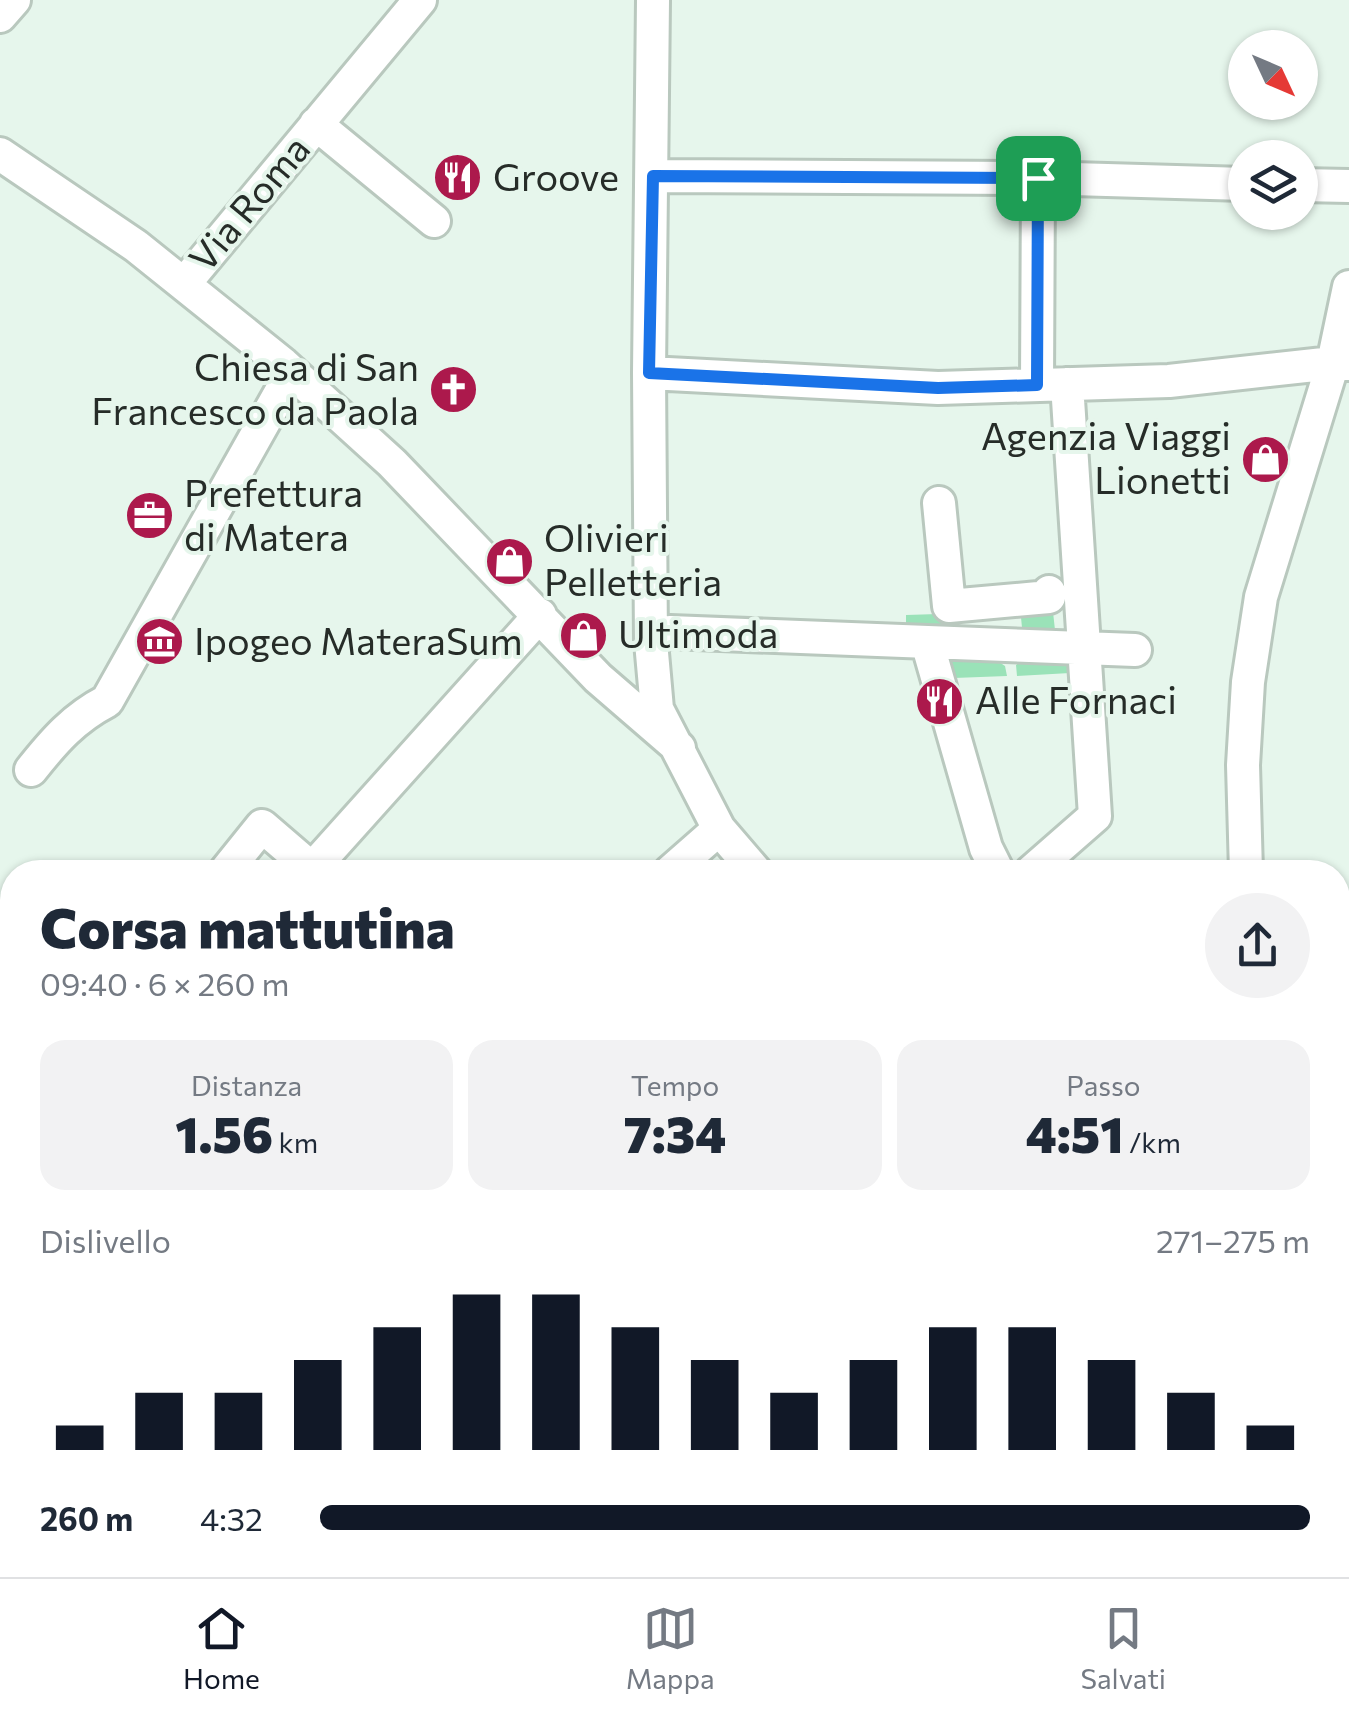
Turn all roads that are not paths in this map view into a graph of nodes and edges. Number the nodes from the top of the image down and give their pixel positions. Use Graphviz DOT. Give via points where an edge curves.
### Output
graph roads {
  1 [pos="14,0"];
  2 [pos="420,0"];
  3 [pos="653,0"];
  4 [pos="0,16"];
  5 [pos="316,124"];
  6 [pos="0,154"];
  7 [pos="653,176"];
  8 [pos="1038,178"];
  9 [pos="1228,184"];
  10 [pos="1318,185"];
  11 [pos="1349,186"];
  12 [pos="434,222"];
  13 [pos="174,276"];
  14 [pos="1349,287"];
  15 [pos="1344,356"];
  16 [pos="292,372"];
  17 [pos="649,373"];
  18 [pos="1052,385"];
  19 [pos="938,502"];
  20 [pos="1049,592"];
  21 [pos="1004,601"];
  22 [pos="958,605"];
  23 [pos="540,615"];
  24 [pos="670,632"];
  25 [pos="943,643"];
  26 [pos="1086,650"];
  27 [pos="1135,650"];
  28 [pos="1011,662"];
  29 [pos="679,748"];
  30 [pos="31,770"];
  31 [pos="719,829"];
  32 [pos="235,860"];
  33 [pos="302,860"];
  34 [pos="320,860"];
  35 [pos="684,860"];
  36 [pos="746,860"];
  37 [pos="992,860"];
  38 [pos="1044,860"];
  39 [pos="1246,860"];
  1 -- 4 [label="street"];
  2 -- 5 [label="street, Via Roma"];
  3 -- 7 [label="street"];
  5 -- 12 [label="street, Via Roma"];
  5 -- 13 [label="street, Via Roma"];
  6 -- 13 [label="street"];
  7 -- 8 [label="street"];
  7 -- 17 [label="street"];
  8 -- 9 [label="street"];
  8 -- 18 [label="street"];
  10 -- 11 [label="street"];
  13 -- 16 [label="street"];
  14 -- 15 [label="street"];
  15 -- 18 [label="street" via="1169,382"];
  15 -- 39 [label="street" via="1261,597 1243,764"];
  16 -- 23 [label="street" via="392,462"];
  16 -- 30 [label="street" via="106,700 81,714"];
  17 -- 18 [label="street" via="938,388"];
  17 -- 29 [label="street" via="651,642 657,709"];
  18 -- 26 [label="street"];
  19 -- 22 [label="street" via="948,606"];
  20 -- 21 [label="street"];
  21 -- 22 [label="street"];
  21 -- 28 [label="street"];
  22 -- 25 [label="street"];
  23 -- 29 [label="street" via="598,678"];
  23 -- 34 [label="street"];
  24 -- 25 [label="street"];
  25 -- 28 [label="street"];
  25 -- 37 [label="street"];
  26 -- 27 [label="street"];
  26 -- 28 [label="street"];
  26 -- 38 [label="street" via="1094,816"];
  29 -- 31 [label="street"];
  31 -- 35 [label="street"];
  31 -- 36 [label="street"];
  32 -- 33 [label="street" via="262,826"];
}
